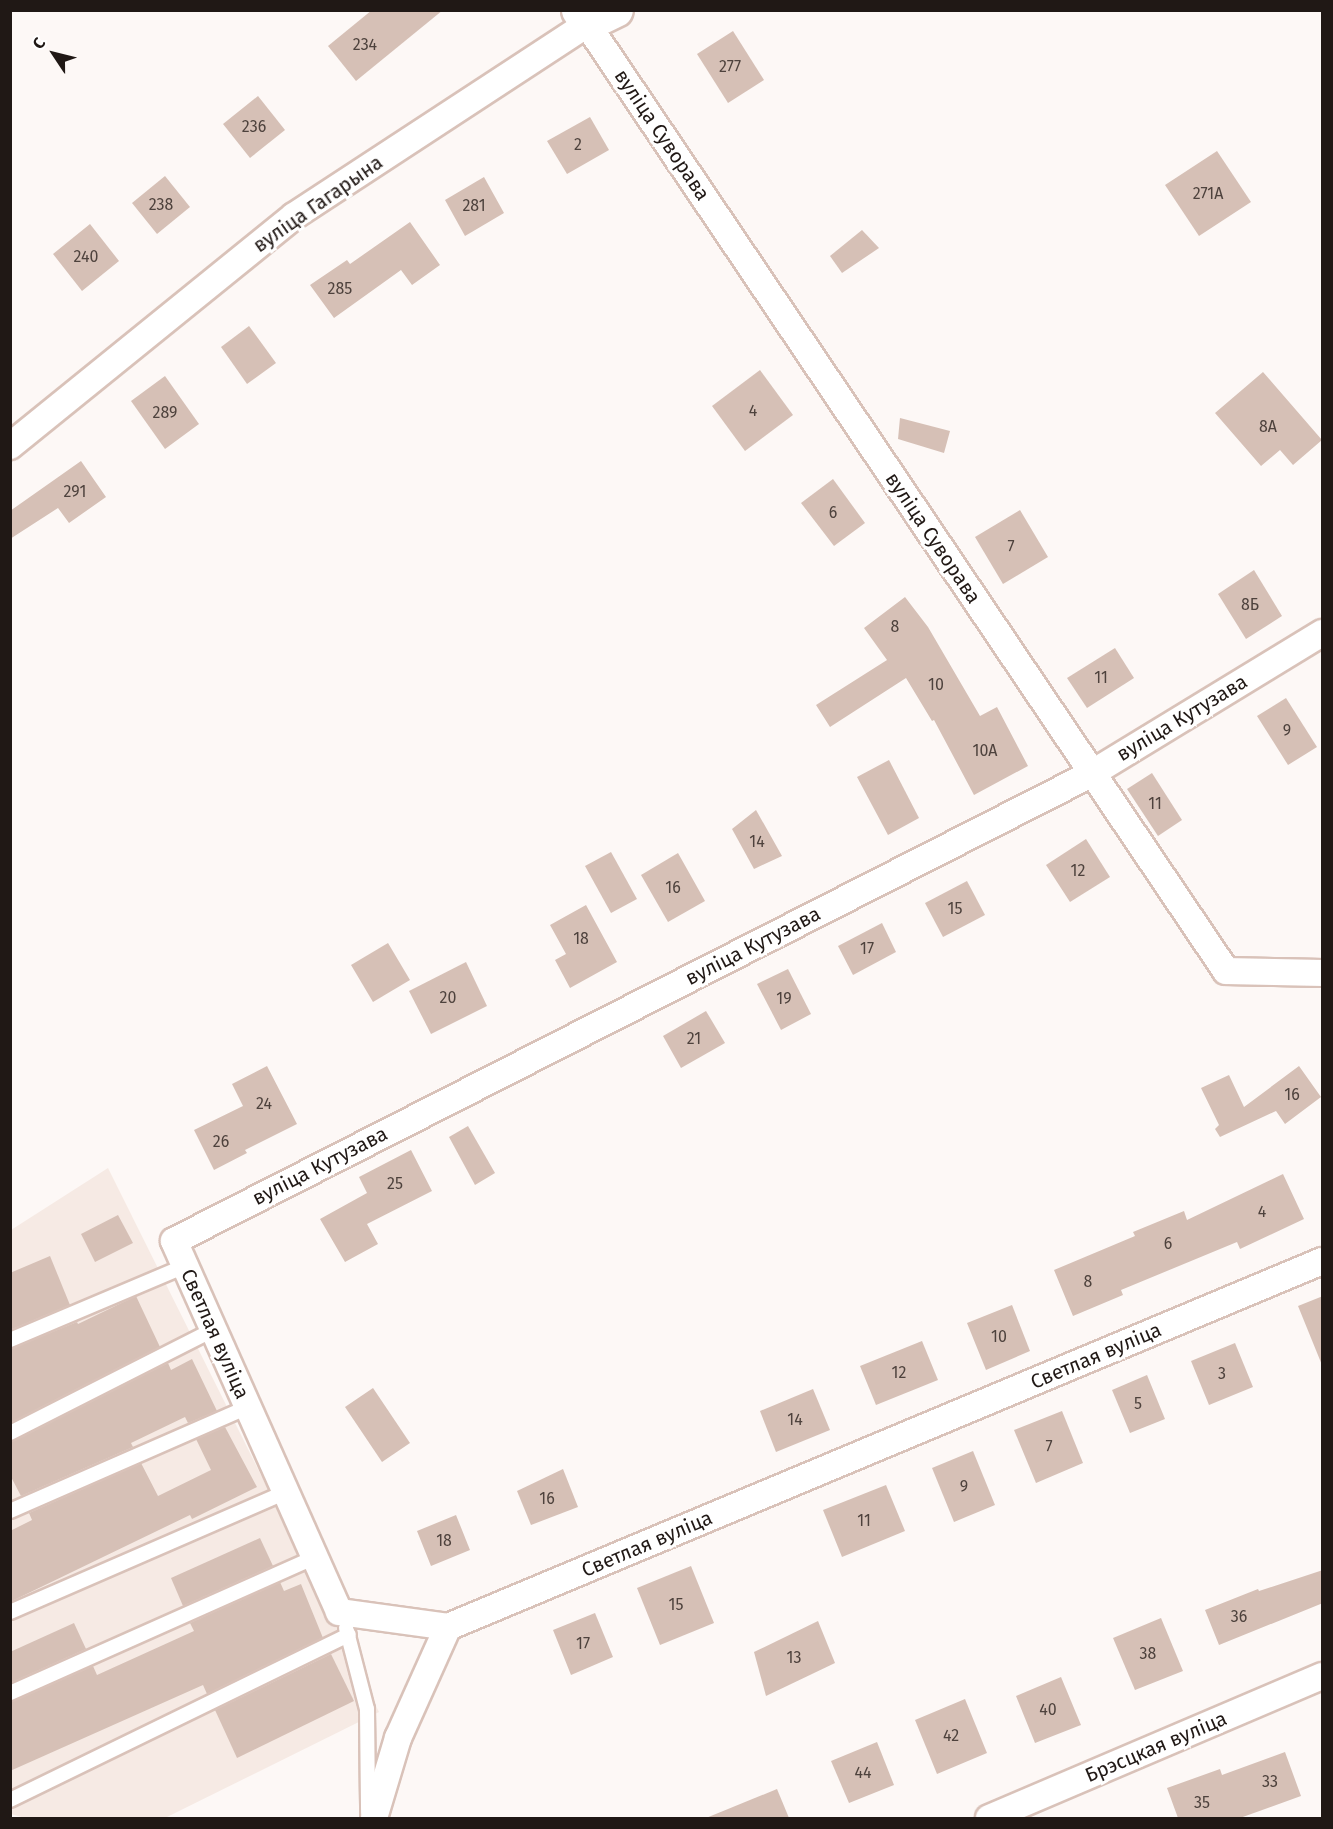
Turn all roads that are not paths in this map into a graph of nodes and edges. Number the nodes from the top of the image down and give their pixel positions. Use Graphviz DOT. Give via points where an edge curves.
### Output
graph roads {
  1 [pos="594,15"];
  2 [pos="10,446"];
  3 [pos="1323,633"];
  4 [pos="1091,774"];
  5 [pos="1323,973"];
  6 [pos="174,1241"];
  7 [pos="1323,1261"];
  8 [pos="185,1266"];
  9 [pos="213,1330"];
  10 [pos="10,1340"];
  11 [pos="248,1407"];
  12 [pos="10,1433"];
  13 [pos="286,1492"];
  14 [pos="10,1510"];
  15 [pos="315,1557"];
  16 [pos="10,1612"];
  17 [pos="344,1623"];
  18 [pos="448,1627"];
  19 [pos="1323,1676"];
  20 [pos="10,1693"];
  21 [pos="10,1800"];
  22 [pos="368,1818"];
  23 [pos="374,1818"];
  24 [pos="989,1818"];
  1 -- 2 [label="street, вуліца Гагарына" via="294,216"];
  1 -- 4 [label="street, вуліца Суворава"];
  3 -- 4 [label="street, вуліца Кутузава"];
  4 -- 5 [label="street, вуліца Суворава" via="1226,971"];
  4 -- 6 [label="street, вуліца Кутузава"];
  6 -- 8 [label="street, Светлая вуліца"];
  7 -- 18 [label="street, Светлая вуліца"];
  8 -- 9 [label="street, Светлая вуліца"];
  8 -- 10 [label="lane"];
  9 -- 11 [label="street, Светлая вуліца"];
  9 -- 12 [label="lane"];
  11 -- 13 [label="street, Светлая вуліца"];
  11 -- 14 [label="lane"];
  13 -- 15 [label="street, Светлая вуліца"];
  13 -- 16 [label="lane"];
  15 -- 17 [label="street, Светлая вуліца"];
  15 -- 20 [label="lane"];
  17 -- 18 [label="street"];
  17 -- 21 [label="lane"];
  17 -- 22 [label="lane" via="367,1709"];
  18 -- 23 [label="street" via="398,1738"];
  19 -- 24 [label="street, Брэсцкая вуліца"];
}
